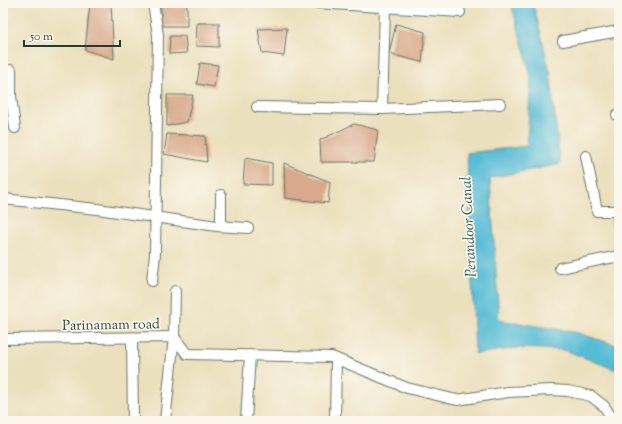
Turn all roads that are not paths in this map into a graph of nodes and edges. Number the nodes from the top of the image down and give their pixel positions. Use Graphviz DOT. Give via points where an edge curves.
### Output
graph roads {
  1 [pos="154,3"];
  2 [pos="317,3"];
  3 [pos="385,8"];
  4 [pos="460,12"];
  5 [pos="619,31"];
  6 [pos="562,40"];
  7 [pos="11,70"];
  8 [pos="7,96"];
  9 [pos="500,104"];
  10 [pos="257,107"];
  11 [pos="382,109"];
  12 [pos="15,128"];
  13 [pos="586,156"];
  14 [pos="221,195"];
  15 [pos="3,200"];
  16 [pos="155,218"];
  17 [pos="221,226"];
  18 [pos="248,228"];
  19 [pos="619,228"];
  20 [pos="619,256"];
  21 [pos="560,268"];
  22 [pos="152,281"];
  23 [pos="175,291"];
  24 [pos="174,337"];
  25 [pos="132,338"];
  26 [pos="3,339"];
  27 [pos="250,355"];
  28 [pos="334,358"];
  29 [pos="133,421"];
  30 [pos="165,421"];
  31 [pos="246,421"];
  32 [pos="335,421"];
  33 [pos="614,421"];
  1 -- 16 [label="street" via="158,36"];
  2 -- 3 [label="street"];
  3 -- 4 [label="street"];
  3 -- 11 [label="street"];
  5 -- 6 [label="street"];
  7 -- 8 [label="street"];
  8 -- 12 [label="street"];
  9 -- 11 [label="street"];
  10 -- 11 [label="street"];
  13 -- 19 [label="street" via="596,211 617,211"];
  14 -- 17 [label="street"];
  15 -- 16 [label="street" via="98,209"];
  16 -- 17 [label="street"];
  16 -- 22 [label="street"];
  17 -- 18 [label="street"];
  20 -- 21 [label="street"];
  23 -- 24 [label="street"];
  24 -- 25 [label="street, Parinamam road"];
  24 -- 27 [label="street, Parinamam road" via="187,354"];
  24 -- 30 [label="street"];
  25 -- 26 [label="street, Parinamam road"];
  25 -- 29 [label="street"];
  27 -- 28 [label="street, Parinamam road"];
  27 -- 31 [label="street"];
  28 -- 32 [label="street"];
  28 -- 33 [label="street" via="407,388 457,400 508,392 551,390 583,394 591,396 604,406"];
}
